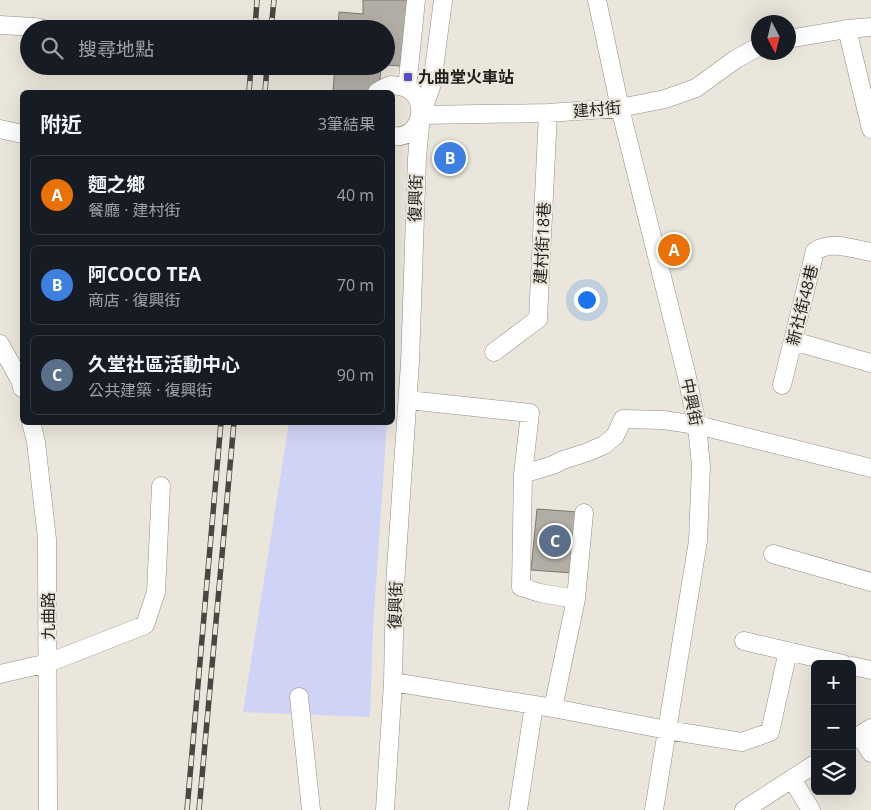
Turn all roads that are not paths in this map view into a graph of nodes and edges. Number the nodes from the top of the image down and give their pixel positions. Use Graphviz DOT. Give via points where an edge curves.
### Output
graph roads {
  1 [pos="416,0"];
  2 [pos="443,0"];
  3 [pos="597,0"];
  4 [pos="0,25"];
  5 [pos="20,26"];
  6 [pos="871,27"];
  7 [pos="847,29"];
  8 [pos="796,38"];
  9 [pos="751,51"];
  10 [pos="407,88"];
  11 [pos="381,90"];
  12 [pos="620,108"];
  13 [pos="548,113"];
  14 [pos="421,115"];
  15 [pos="871,128"];
  16 [pos="0,129"];
  17 [pos="20,134"];
  18 [pos="395,136"];
  19 [pos="871,252"];
  20 [pos="793,341"];
  21 [pos="0,344"];
  22 [pos="494,352"];
  23 [pos="871,363"];
  24 [pos="20,380"];
  25 [pos="782,385"];
  26 [pos="408,400"];
  27 [pos="32,425"];
  28 [pos="697,425"];
  29 [pos="871,468"];
  30 [pos="523,474"];
  31 [pos="161,486"];
  32 [pos="584,513"];
  33 [pos="773,554"];
  34 [pos="871,582"];
  35 [pos="576,598"];
  36 [pos="744,641"];
  37 [pos="788,651"];
  38 [pos="826,660"];
  39 [pos="48,663"];
  40 [pos="856,667"];
  41 [pos="871,670"];
  42 [pos="0,674"];
  43 [pos="393,682"];
  44 [pos="299,697"];
  45 [pos="534,704"];
  46 [pos="553,708"];
  47 [pos="667,730"];
  48 [pos="861,734"];
  49 [pos="871,753"];
  50 [pos="811,767"];
  51 [pos="792,779"];
  52 [pos="48,810"];
  53 [pos="311,810"];
  54 [pos="385,810"];
  55 [pos="518,810"];
  56 [pos="654,810"];
  57 [pos="744,810"];
  58 [pos="811,810"];
  1 -- 10 [label="street"];
  2 -- 14 [label="street, 復興街" via="432,84"];
  3 -- 12 [label="street, 中興街"];
  4 -- 5 [label="street"];
  6 -- 7 [label="street"];
  7 -- 8 [label="street"];
  7 -- 15 [label="street"];
  9 -- 12 [label="street, 建村街" via="696,88 665,100"];
  10 -- 11 [label="street" via="391,85"];
  10 -- 14 [label="street" via="419,99"];
  12 -- 13 [label="street, 建村街"];
  12 -- 28 [label="street, 中興街"];
  13 -- 14 [label="street, 建村街"];
  13 -- 22 [label="street, 建村街18巷" via="538,319"];
  14 -- 18 [label="street" via="414,129"];
  14 -- 26 [label="street, 復興街"];
  16 -- 17 [label="street"];
  19 -- 20 [label="street, 新社街48巷" via="832,245 815,251"];
  20 -- 23 [label="street"];
  20 -- 25 [label="street, 新社街48巷"];
  21 -- 24 [label="street"];
  26 -- 30 [label="street" via="530,413"];
  26 -- 43 [label="street, 復興街" via="395,585"];
  27 -- 39 [label="street, 九曲路" via="47,539"];
  28 -- 29 [label="street"];
  28 -- 30 [label="street" via="622,419 614,436 604,445"];
  28 -- 47 [label="street, 中興街" via="701,466 698,541"];
  30 -- 35 [label="street" via="521,587"];
  31 -- 39 [label="street" via="156,592 145,625"];
  32 -- 35 [label="street"];
  33 -- 34 [label="street"];
  35 -- 46 [label="street"];
  36 -- 37 [label="street"];
  37 -- 38 [label="street"];
  37 -- 47 [label="street" via="770,732 742,742"];
  39 -- 42 [label="street"];
  39 -- 52 [label="street, 九曲路"];
  40 -- 41 [label="street"];
  43 -- 45 [label="street"];
  43 -- 54 [label="street, 復興街"];
  44 -- 53 [label="street"];
  45 -- 46 [label="street"];
  45 -- 55 [label="street"];
  46 -- 47 [label="street"];
  47 -- 56 [label="street, 中興街"];
  48 -- 49 [label="street"];
  50 -- 51 [label="street"];
  51 -- 57 [label="street"];
  51 -- 58 [label="street"];
}
